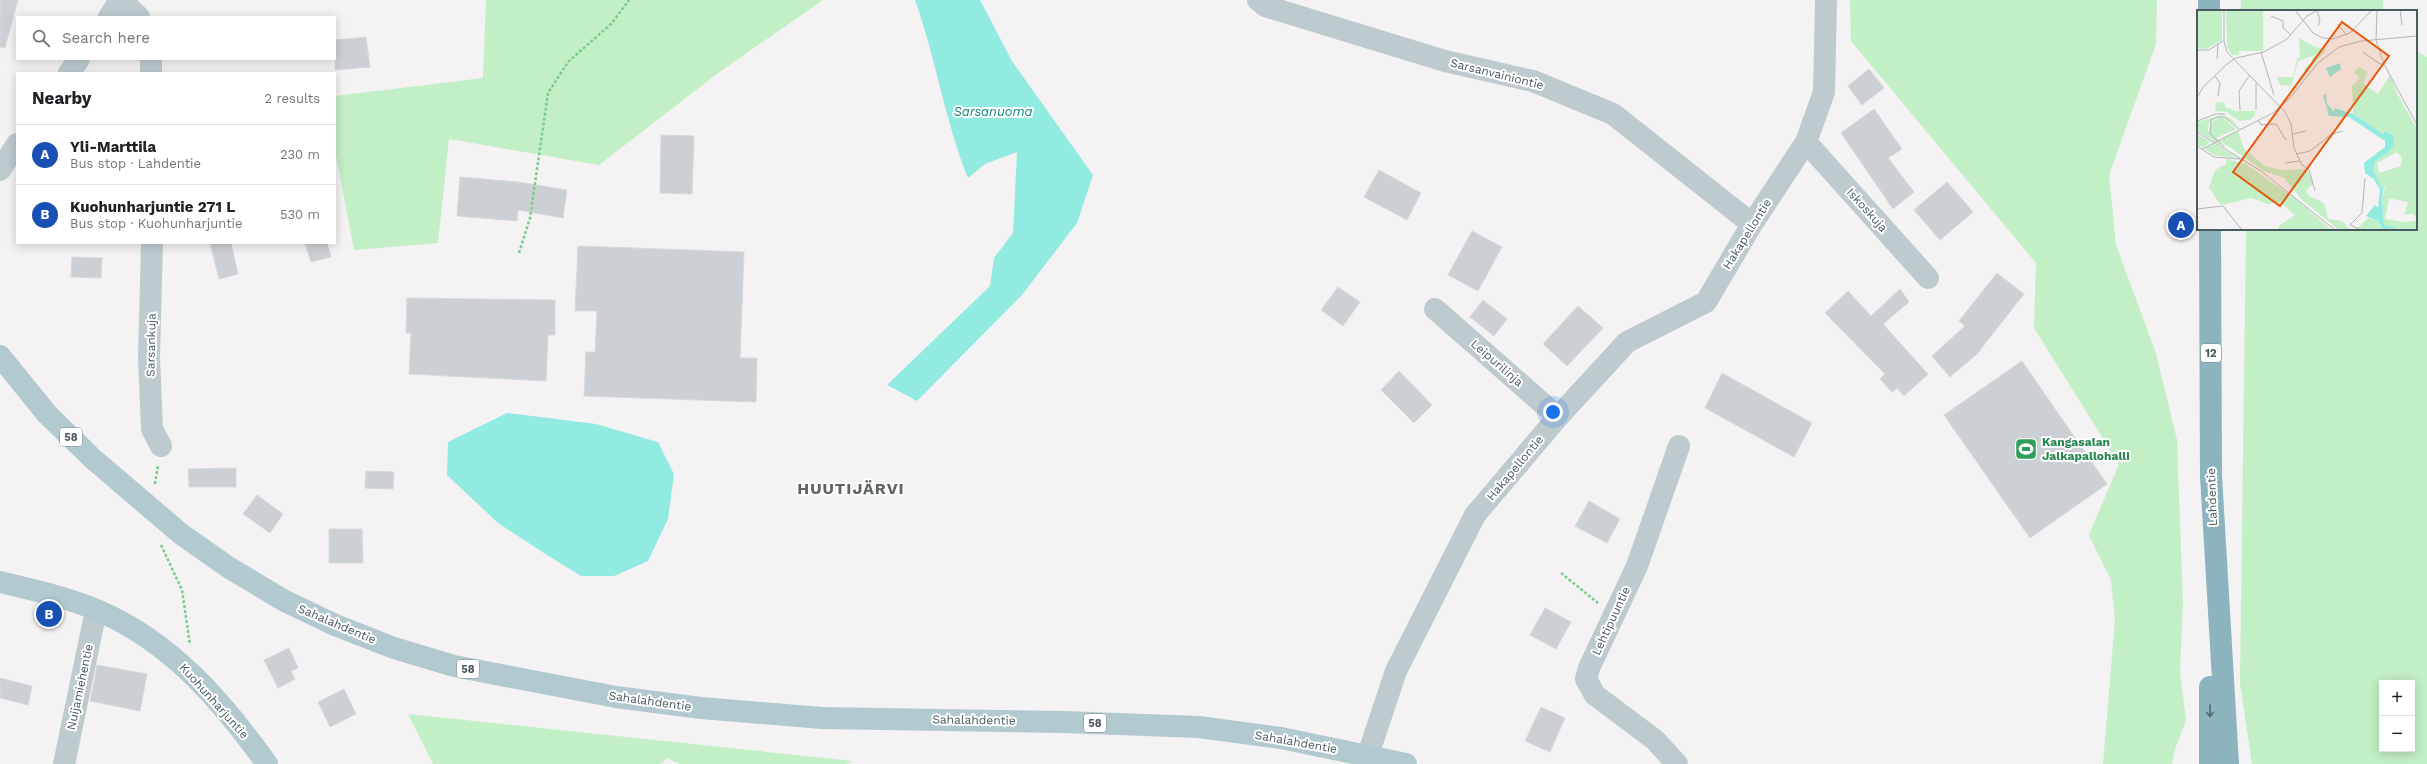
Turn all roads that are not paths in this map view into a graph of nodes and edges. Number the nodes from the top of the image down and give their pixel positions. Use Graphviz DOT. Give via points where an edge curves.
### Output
graph roads {
  1 [pos="121,0"];
  2 [pos="1258,0"];
  3 [pos="1826,0"];
  4 [pos="110,16"];
  5 [pos="138,16"];
  6 [pos="78,60"];
  7 [pos="151,60"];
  8 [pos="70,72"];
  9 [pos="151,72"];
  10 [pos="1806,142"];
  11 [pos="10,151"];
  12 [pos="0,170"];
  13 [pos="1752,224"];
  14 [pos="2210,230"];
  15 [pos="152,244"];
  16 [pos="1928,278"];
  17 [pos="1435,309"];
  18 [pos="0,356"];
  19 [pos="1558,417"];
  20 [pos="160,446"];
  21 [pos="1679,446"];
  22 [pos="2211,476"];
  23 [pos="2213,524"];
  24 [pos="0,582"];
  25 [pos="98,610"];
  26 [pos="1365,760"];
  27 [pos="64,764"];
  28 [pos="267,764"];
  29 [pos="1406,764"];
  30 [pos="1677,764"];
  31 [pos="2210,764"];
  32 [pos="2228,764"];
  33 [pos="2242,764"];
  1 -- 4 [label="street"];
  1 -- 5 [label="street"];
  2 -- 13 [label="street, Sarsanvainiontie" via="1265,6 1444,61 1533,81 1613,114"];
  3 -- 10 [label="street, Hakapellontie" via="1824,92"];
  6 -- 8 [label="street"];
  7 -- 9 [label="street"];
  10 -- 13 [label="street, Hakapellontie"];
  10 -- 16 [label="street, Iskoskuja"];
  11 -- 12 [label="street"];
  13 -- 19 [label="street, Hakapellontie" via="1706,302 1627,342"];
  14 -- 22 [label="highway, Lahdentie / 12"];
  15 -- 20 [label="street, Sarsankuja" via="152,429"];
  17 -- 19 [label="street, Leipurilinja"];
  18 -- 26 [label="main road, Sahalahdentie / 58" via="47,414 92,458 151,510 228,567 283,600 335,625 394,648 454,666 528,682 701,708 822,718 1199,727 1280,738"];
  19 -- 26 [label="street, Hakapellontie" via="1475,515 1396,671"];
  21 -- 30 [label="street, Lehtipuuntie" via="1638,566 1586,679 1590,688 1603,702 1655,740"];
  22 -- 23 [label="highway, Lahdentie / 12"];
  22 -- 31 [label="highway, one-way"];
  23 -- 32 [label="highway, Lahdentie / 12"];
  23 -- 33 [label="highway" via="2229,630"];
  24 -- 25 [label="main road, Kuohunharjuntie" via="51,594"];
  25 -- 27 [label="street, Nuijamiehentie"];
  25 -- 28 [label="main road, Kuohunharjuntie" via="156,642 194,675 243,730"];
  26 -- 29 [label="main road, Sahalahdentie / 58"];
}
